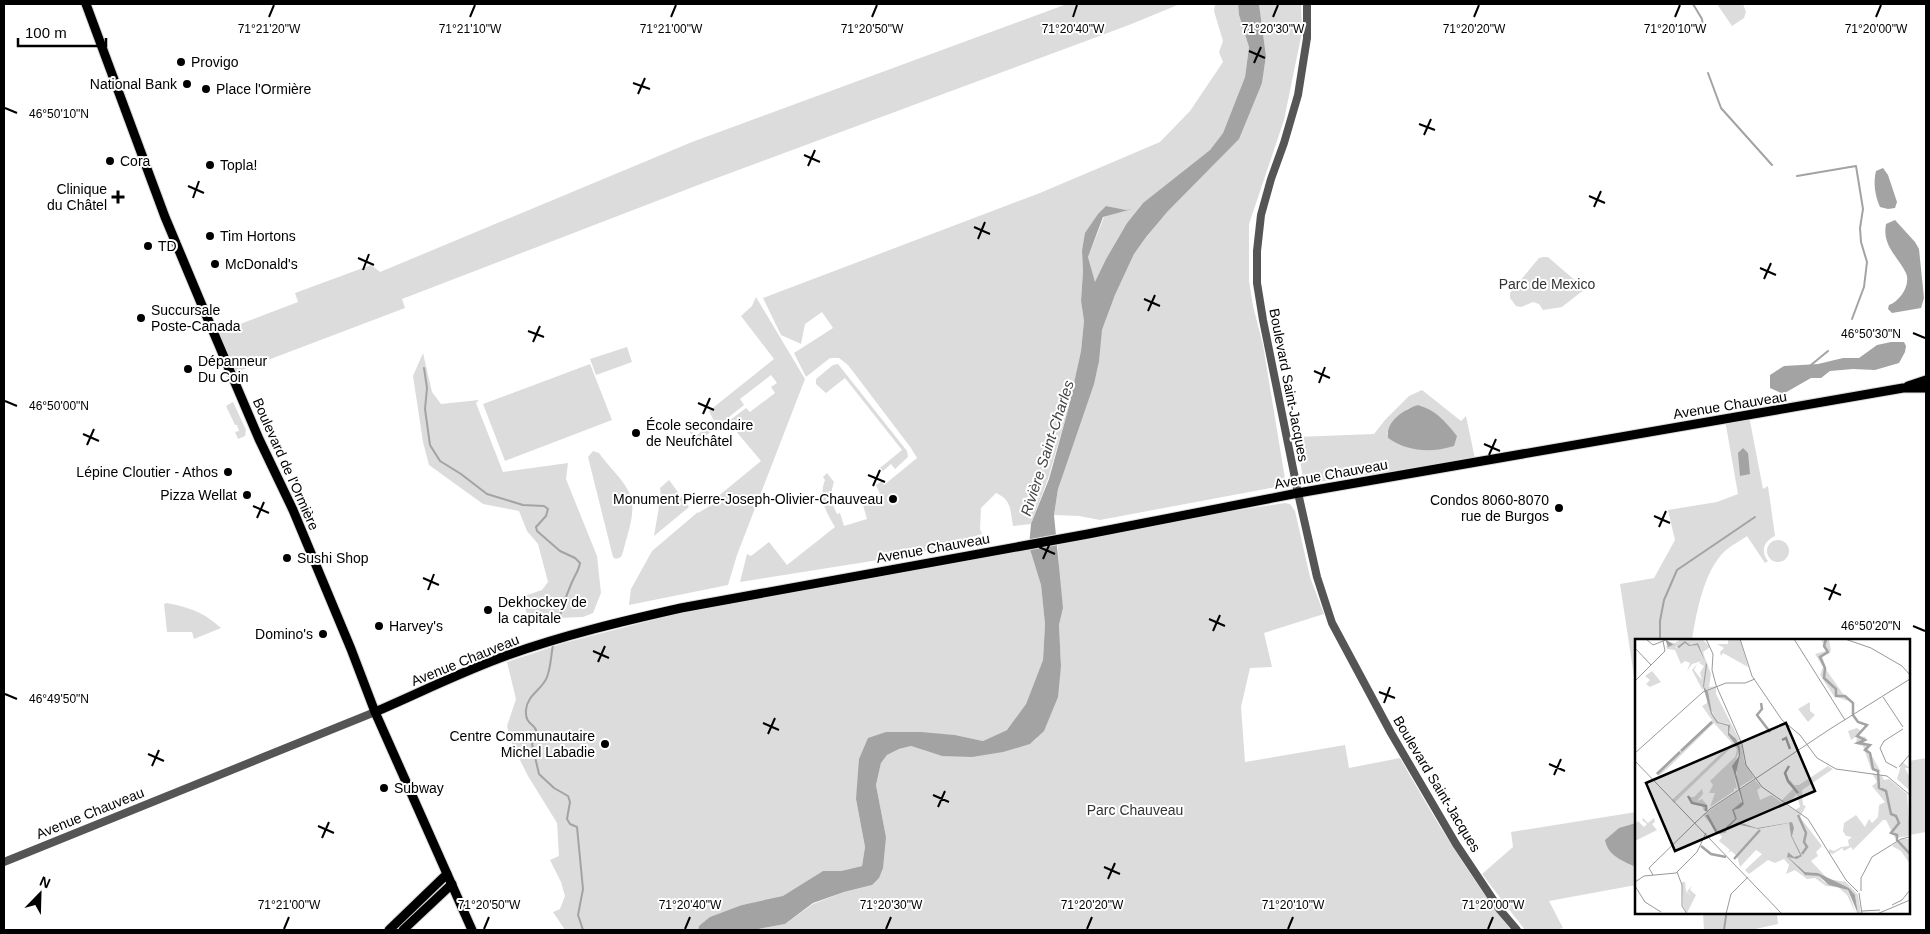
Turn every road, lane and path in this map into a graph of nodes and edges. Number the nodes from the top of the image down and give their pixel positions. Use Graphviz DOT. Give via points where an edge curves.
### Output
graph roads {
  1 [pos="86,4"];
  2 [pos="1307,4"];
  3 [pos="1926,380"];
  4 [pos="1903,388"];
  5 [pos="1926,388"];
  6 [pos="1298,493"];
  7 [pos="375,712"];
  8 [pos="4,862"];
  9 [pos="447,874"];
  10 [pos="452,884"];
  11 [pos="389,930"];
  12 [pos="403,930"];
  13 [pos="472,930"];
  14 [pos="1517,930"];
  1 -- 7 [label="main road, Boulevard de l'Ormière" via="166,218 296,517"];
  2 -- 6 [label="street, Boulevard Saint-Jacques" via="1308,22 1298,95 1261,215 1256,251 1263,320"];
  3 -- 4 [label="main road, Avenue Chauveau"];
  4 -- 5 [label="main road, Avenue Chauveau"];
  4 -- 6 [label="main road, Avenue Chauveau"];
  6 -- 7 [label="main road, Avenue Chauveau" via="622,621 507,656"];
  6 -- 14 [label="street, Boulevard Saint-Jacques" via="1317,577 1332,623 1456,844"];
  7 -- 8 [label="street, Avenue Chauveau"];
  7 -- 9 [label="main road, Boulevard de l'Ormière"];
  9 -- 10 [label="main road, Boulevard de l'Ormière"];
  9 -- 11 [label="main road"];
  10 -- 12 [label="main road"];
  10 -- 13 [label="main road, Boulevard de l'Ormière"];
}
